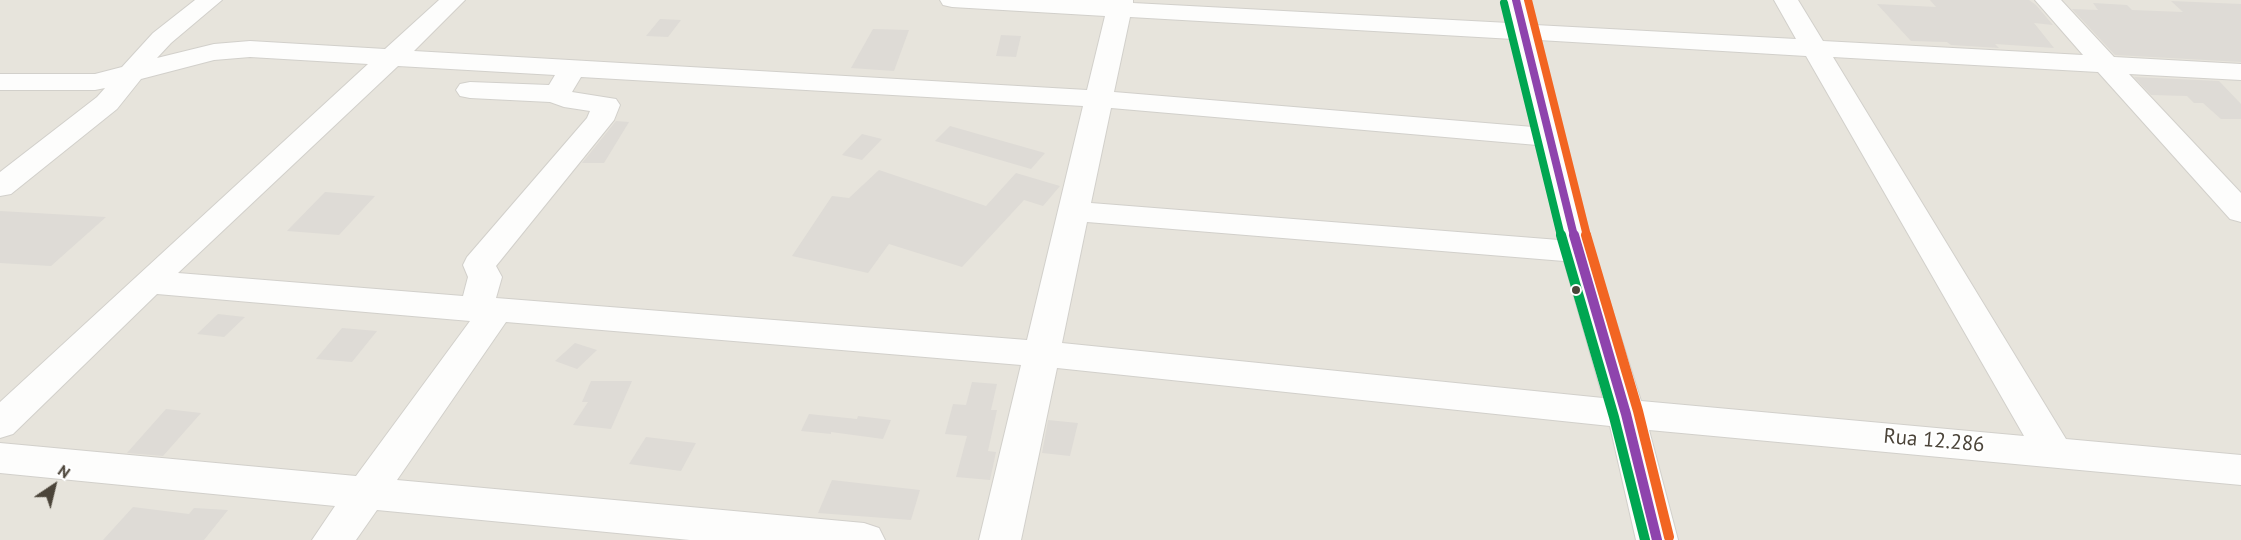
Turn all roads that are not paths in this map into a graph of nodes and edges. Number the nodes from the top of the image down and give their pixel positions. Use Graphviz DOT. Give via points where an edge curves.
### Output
graph roads {
  1 [pos="210,0"];
  2 [pos="453,0"];
  3 [pos="952,0"];
  4 [pos="1516,0"];
  5 [pos="1786,0"];
  6 [pos="2047,0"];
  7 [pos="1120,5"];
  8 [pos="1524,31"];
  9 [pos="1815,48"];
  10 [pos="392,56"];
  11 [pos="2106,64"];
  12 [pos="573,68"];
  13 [pos="2241,72"];
  14 [pos="128,75"];
  15 [pos="0,82"];
  16 [pos="470,90"];
  17 [pos="557,94"];
  18 [pos="1097,99"];
  19 [pos="1550,137"];
  20 [pos="0,187"];
  21 [pos="1075,211"];
  22 [pos="2241,212"];
  23 [pos="1578,252"];
  24 [pos="149,282"];
  25 [pos="483,310"];
  26 [pos="1041,354"];
  27 [pos="1626,414"];
  28 [pos="0,424"];
  29 [pos="2053,451"];
  30 [pos="0,458"];
  31 [pos="2241,470"];
  32 [pos="367,494"];
  33 [pos="333,540"];
  34 [pos="864,540"];
  35 [pos="1000,540"];
  36 [pos="1657,540"];
  1 -- 14 [label="street" via="162,38"];
  2 -- 10 [label="street"];
  3 -- 7 [label="street"];
  4 -- 8 [label="street"];
  5 -- 9 [label="street"];
  6 -- 11 [label="street"];
  7 -- 8 [label="street"];
  7 -- 18 [label="street"];
  8 -- 9 [label="street"];
  8 -- 19 [label="street"];
  9 -- 11 [label="street"];
  9 -- 29 [label="street"];
  10 -- 12 [label="street"];
  10 -- 14 [label="street" via="232,49"];
  10 -- 24 [label="street"];
  11 -- 13 [label="street"];
  11 -- 22 [label="street"];
  12 -- 17 [label="street"];
  12 -- 18 [label="street"];
  14 -- 15 [label="street" via="75,84"];
  14 -- 20 [label="street" via="107,103"];
  16 -- 17 [label="street"];
  17 -- 25 [label="street" via="564,99 606,105 600,120 479,265 485,277"];
  18 -- 19 [label="street"];
  18 -- 21 [label="street"];
  19 -- 23 [label="street"];
  21 -- 23 [label="street"];
  21 -- 26 [label="street"];
  23 -- 27 [label="street"];
  24 -- 25 [label="street, Rua 12.286"];
  24 -- 28 [label="street"];
  25 -- 26 [label="street, Rua 12.286"];
  25 -- 32 [label="street"];
  26 -- 27 [label="street, Rua 12.286"];
  26 -- 35 [label="street"];
  27 -- 29 [label="street, Rua 12.286"];
  27 -- 36 [label="street"];
  29 -- 31 [label="street, Rua 12.286"];
  30 -- 32 [label="street"];
  32 -- 33 [label="street"];
  32 -- 34 [label="street"];
}
